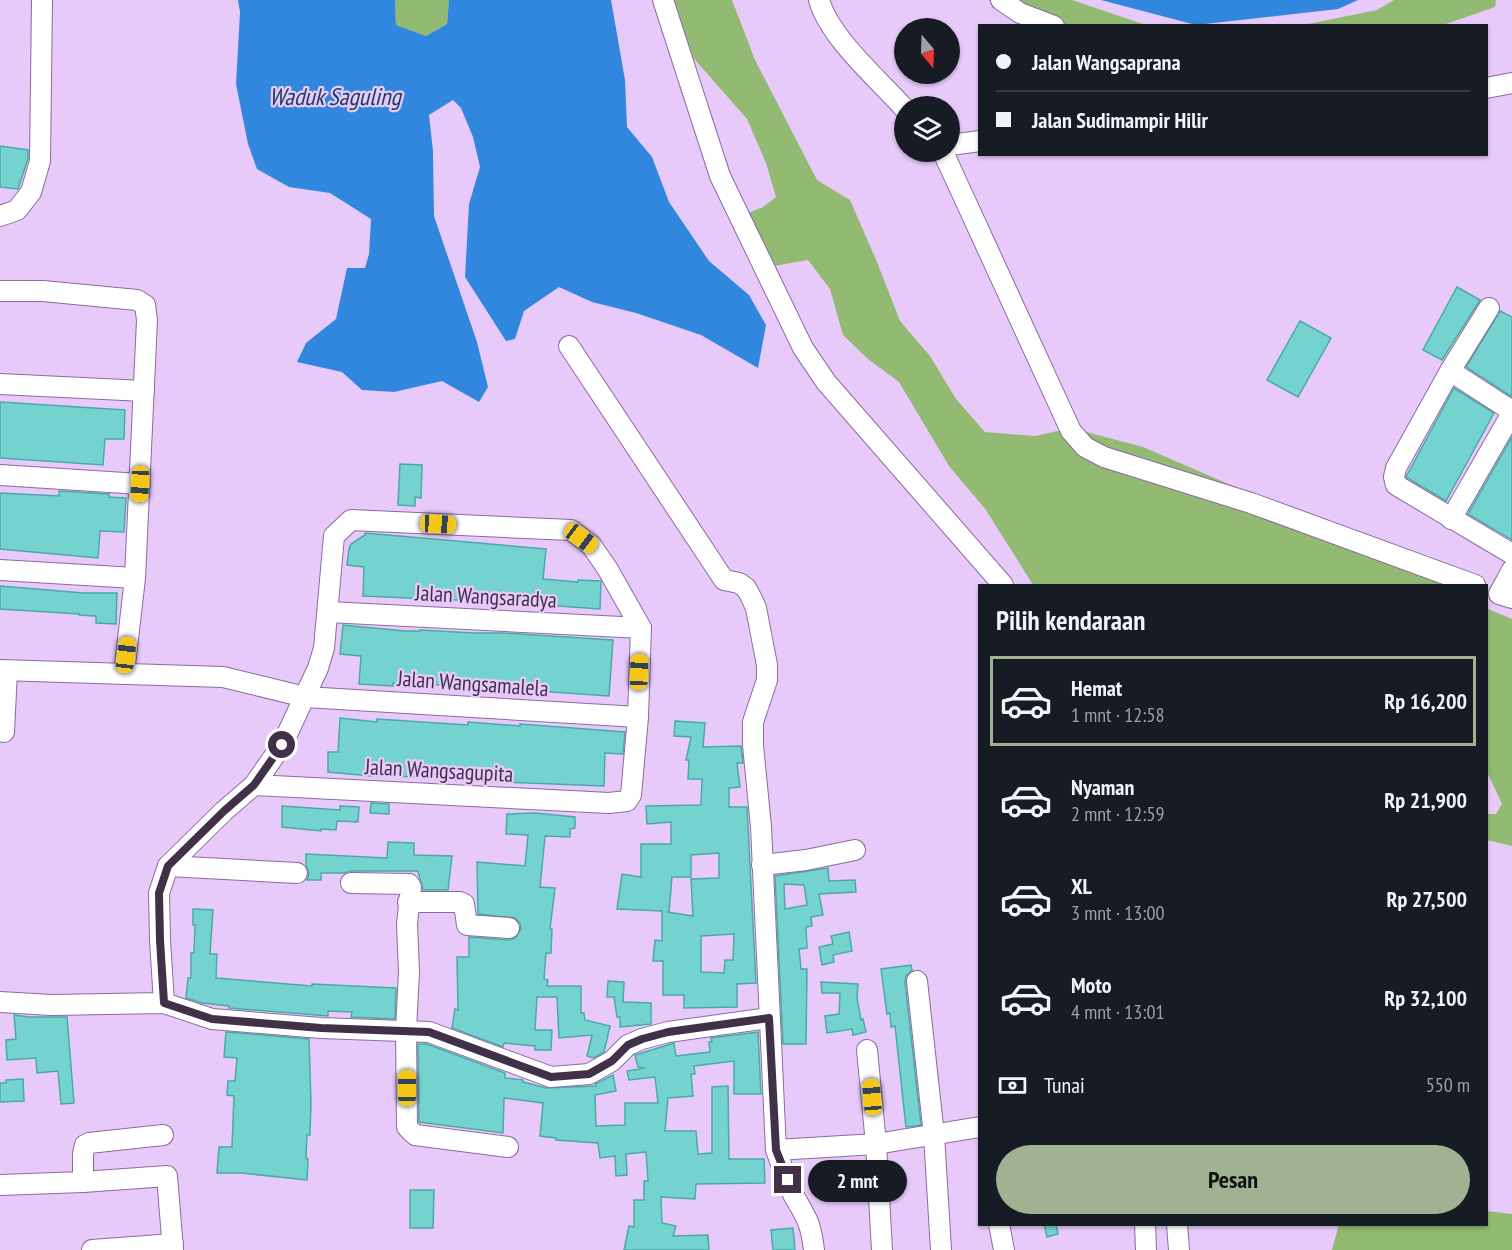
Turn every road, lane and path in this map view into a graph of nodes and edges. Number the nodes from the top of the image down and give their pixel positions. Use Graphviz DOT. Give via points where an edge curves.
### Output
graph roads {
  1 [pos="42,0"];
  2 [pos="663,0"];
  3 [pos="819,0"];
  4 [pos="1001,0"];
  5 [pos="1049,24"];
  6 [pos="1512,84"];
  7 [pos="1488,88"];
  8 [pos="894,97"];
  9 [pos="978,141"];
  10 [pos="960,144"];
  11 [pos="948,162"];
  12 [pos="0,216"];
  13 [pos="0,291"];
  14 [pos="1489,308"];
  15 [pos="569,346"];
  16 [pos="1449,371"];
  17 [pos="0,384"];
  18 [pos="144,392"];
  19 [pos="1512,412"];
  20 [pos="0,475"];
  21 [pos="140,484"];
  22 [pos="1452,519"];
  23 [pos="1512,554"];
  24 [pos="0,570"];
  25 [pos="1512,570"];
  26 [pos="135,578"];
  27 [pos="1002,584"];
  28 [pos="1472,584"];
  29 [pos="1499,594"];
  30 [pos="328,612"];
  31 [pos="641,628"];
  32 [pos="3,671"];
  33 [pos="124,674"];
  34 [pos="306,697"];
  35 [pos="638,717"];
  36 [pos="4,732"];
  37 [pos="254,785"];
  38 [pos="855,850"];
  39 [pos="762,865"];
  40 [pos="168,866"];
  41 [pos="297,873"];
  42 [pos="351,883"];
  43 [pos="408,902"];
  44 [pos="509,928"];
  45 [pos="917,981"];
  46 [pos="164,998"];
  47 [pos="0,1002"];
  48 [pos="769,1018"];
  49 [pos="406,1030"];
  50 [pos="867,1050"];
  51 [pos="978,1127"];
  52 [pos="163,1135"];
  53 [pos="934,1135"];
  54 [pos="876,1144"];
  55 [pos="508,1147"];
  56 [pos="776,1150"];
  57 [pos="83,1182"];
  58 [pos="0,1185"];
  59 [pos="999,1226"];
  60 [pos="1145,1226"];
  61 [pos="1177,1226"];
  62 [pos="173,1247"];
  63 [pos="92,1250"];
  64 [pos="814,1250"];
  65 [pos="882,1250"];
  66 [pos="941,1250"];
  67 [pos="1004,1250"];
  68 [pos="1146,1250"];
  69 [pos="1179,1250"];
  1 -- 12 [label="street" via="40,161 31,192 16,210"];
  2 -- 27 [label="street" via="720,176 803,348 826,381"];
  3 -- 8 [label="street" via="826,20 839,38"];
  4 -- 5 [label="street" via="1020,13"];
  6 -- 7 [label="street"];
  9 -- 10 [label="street"];
  11 -- 28 [label="street" via="1071,431 1085,447 1104,457 1251,503"];
  13 -- 18 [label="street" via="136,300 145,306"];
  14 -- 16 [label="street"];
  15 -- 39 [label="street" via="724,580 746,588 756,608 768,664 767,680 753,722"];
  16 -- 19 [label="street"];
  16 -- 22 [label="street" via="1394,477 1396,485"];
  17 -- 18 [label="street"];
  18 -- 21 [label="street"];
  19 -- 22 [label="street"];
  20 -- 21 [label="street"];
  21 -- 26 [label="street"];
  22 -- 23 [label="street"];
  24 -- 26 [label="street"];
  25 -- 29 [label="street"];
  26 -- 33 [label="street"];
  30 -- 31 [label="street, Jalan Wangsaradya"];
  30 -- 31 [label="street" via="334,536 351,519 549,529 571,531 591,545"];
  30 -- 34 [label="street" via="324,648"];
  31 -- 35 [label="street"];
  32 -- 33 [label="street, Jalan Wangsamalela"];
  32 -- 36 [label="street"];
  33 -- 34 [label="street, Jalan Wangsamalela" via="224,677"];
  34 -- 35 [label="street, Jalan Wangsamalela"];
  34 -- 37 [label="street" via="282,745"];
  35 -- 37 [label="street, Jalan Wangsagupita" via="631,795 621,804"];
  37 -- 40 [label="street"];
  38 -- 39 [label="street"];
  39 -- 48 [label="street"];
  40 -- 41 [label="street"];
  40 -- 46 [label="street" via="159,893"];
  42 -- 43 [label="street" via="409,884"];
  43 -- 44 [label="street" via="460,902 464,904 467,925"];
  43 -- 49 [label="street"];
  45 -- 53 [label="street"];
  46 -- 47 [label="street" via="51,1005"];
  46 -- 49 [label="street" via="212,1019"];
  48 -- 49 [label="street" via="642,1039 589,1074 551,1077 429,1032"];
  48 -- 56 [label="street"];
  49 -- 55 [label="street" via="410,1132"];
  50 -- 54 [label="street"];
  51 -- 53 [label="street"];
  52 -- 57 [label="street" via="85,1145"];
  53 -- 54 [label="street"];
  53 -- 66 [label="street"];
  54 -- 56 [label="street"];
  54 -- 65 [label="street"];
  56 -- 64 [label="street" via="812,1229"];
  57 -- 58 [label="street"];
  57 -- 62 [label="street" via="167,1176"];
  59 -- 67 [label="street"];
  60 -- 68 [label="street"];
  61 -- 69 [label="street"];
  62 -- 63 [label="street"];
}
